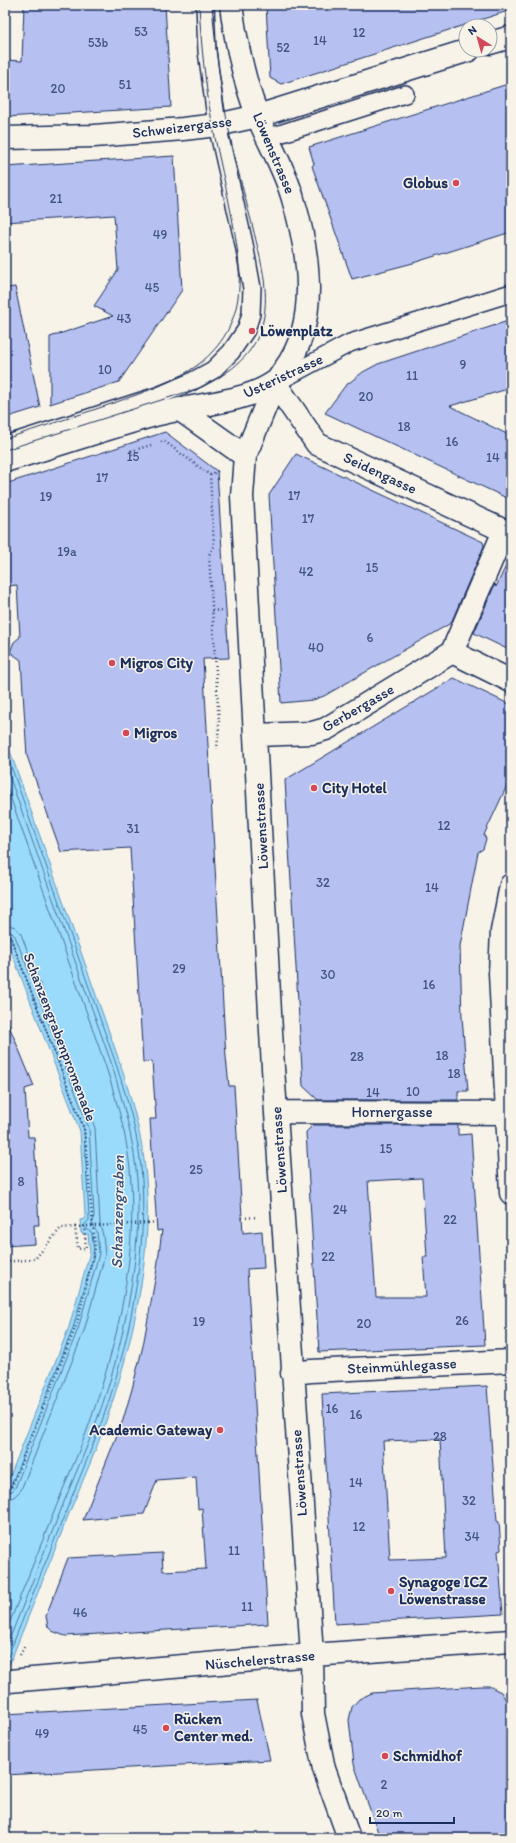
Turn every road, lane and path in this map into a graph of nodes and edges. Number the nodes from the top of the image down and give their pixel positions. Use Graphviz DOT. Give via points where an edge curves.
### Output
graph roads {
  1 [pos="205,5"];
  2 [pos="231,5"];
  3 [pos="511,37"];
  4 [pos="498,41"];
  5 [pos="458,53"];
  6 [pos="405,94"];
  7 [pos="258,116"];
  8 [pos="217,125"];
  9 [pos="5,138"];
  10 [pos="268,138"];
  11 [pos="511,293"];
  12 [pos="275,383"];
  13 [pos="179,410"];
  14 [pos="5,445"];
  15 [pos="131,451"];
  16 [pos="245,456"];
  17 [pos="5,461"];
  18 [pos="507,532"];
  19 [pos="226,610"];
  20 [pos="212,611"];
  21 [pos="452,652"];
  22 [pos="511,681"];
  23 [pos="256,735"];
  24 [pos="217,749"];
  25 [pos="511,885"];
  26 [pos="5,924"];
  27 [pos="276,1112"];
  28 [pos="509,1113"];
  29 [pos="511,1193"];
  30 [pos="257,1217"];
  31 [pos="242,1218"];
  32 [pos="156,1222"];
  33 [pos="92,1225"];
  34 [pos="75,1227"];
  35 [pos="5,1262"];
  36 [pos="511,1361"];
  37 [pos="292,1374"];
  38 [pos="5,1503"];
  39 [pos="511,1641"];
  40 [pos="312,1655"];
  41 [pos="9,1681"];
  42 [pos="349,1838"];
  1 -- 8 [label="lane" via="207,51"];
  2 -- 7 [label="street, Löwenstrasse" via="241,68"];
  3 -- 4 [label="street"];
  5 -- 7 [label="street, Schweizergasse"];
  6 -- 10 [label="lane"];
  7 -- 8 [label="street, Schweizergasse"];
  7 -- 10 [label="street, Löwenstrasse"];
  8 -- 9 [label="street, Schweizergasse" via="94,136"];
  8 -- 14 [label="lane" via="252,288 251,314 246,330 231,352 213,370 191,382 160,395"];
  10 -- 12 [label="street, Löwenstrasse" via="294,199 304,246 308,294 305,319 295,353"];
  11 -- 12 [label="lane, Usteristrasse" via="350,343"];
  12 -- 13 [label="street, Usteristrasse" via="247,395"];
  12 -- 16 [label="street, Löwenstrasse"];
  12 -- 18 [label="street, Seidengasse" via="317,444"];
  13 -- 16 [label="street"];
  13 -- 17 [label="street, Usteristrasse"];
  15 -- 20 [label="path" via="164,441 210,476 214,546 209,555"];
  16 -- 23 [label="street, Löwenstrasse" via="242,496"];
  18 -- 21 [label="street"];
  19 -- 20 [label="path"];
  20 -- 24 [label="path"];
  21 -- 22 [label="street"];
  21 -- 23 [label="street, Gerbergasse" via="326,729 312,733"];
  23 -- 27 [label="street, Löwenstrasse"];
  25 -- 28 [label="street" via="505,909 500,953"];
  26 -- 33 [label="path, Schanzengrabenpromenade" via="84,1128"];
  27 -- 28 [label="street, Hornergasse"];
  27 -- 37 [label="street, Löwenstrasse"];
  28 -- 29 [label="street"];
  30 -- 31 [label="path"];
  32 -- 34 [label="path, bridge"];
  33 -- 34 [label="path, bridge" via="84,1226 86,1248 78,1249"];
  33 -- 38 [label="path, Schanzengrabenpromenade" via="95,1248 77,1323"];
  34 -- 35 [label="path" via="61,1228 35,1259"];
  36 -- 37 [label="street, Steinmühlegasse"];
  37 -- 40 [label="street, Löwenstrasse"];
  39 -- 40 [label="street, Nüschelerstrasse"];
  40 -- 41 [label="street, Nüschelerstrasse"];
  40 -- 42 [label="street, Löwenstrasse" via="313,1714 324,1769"];
}
